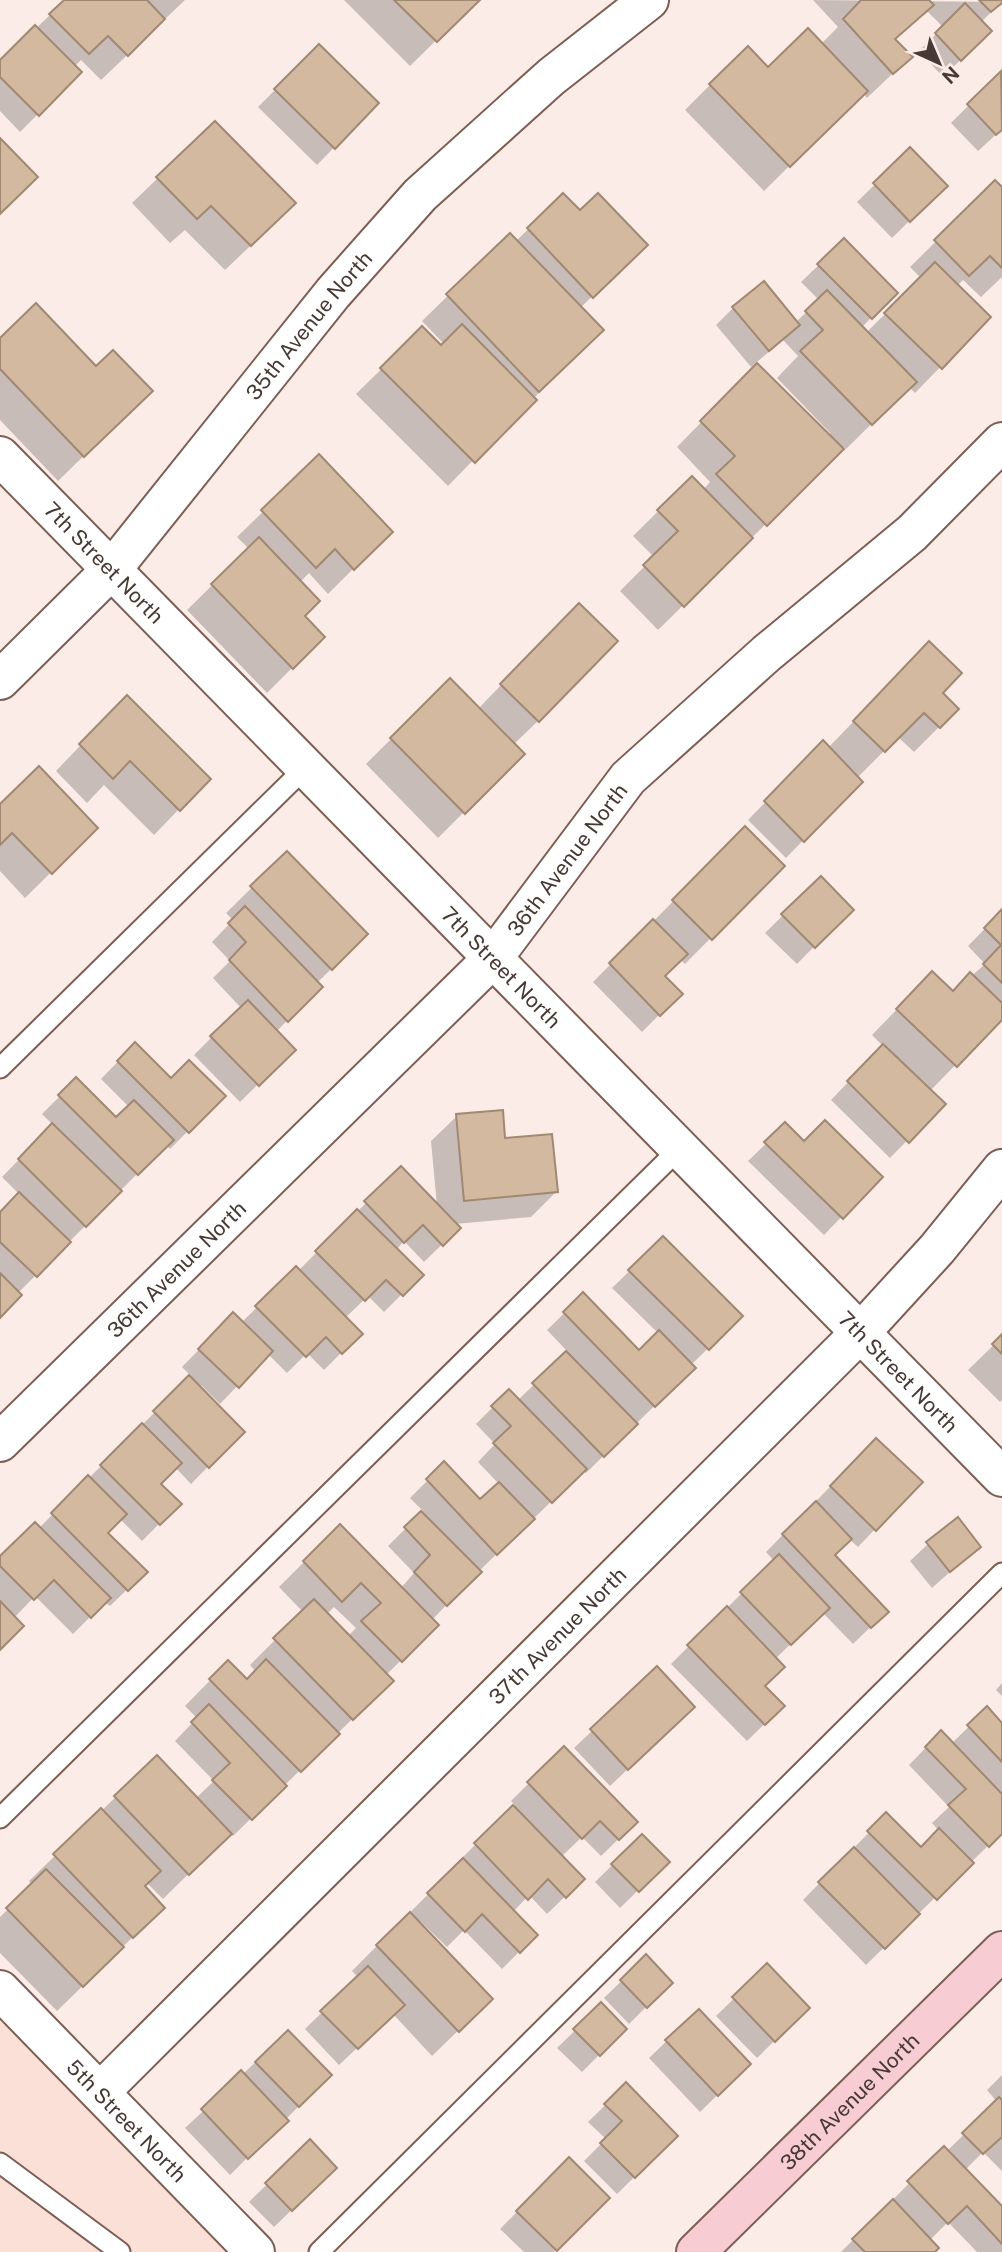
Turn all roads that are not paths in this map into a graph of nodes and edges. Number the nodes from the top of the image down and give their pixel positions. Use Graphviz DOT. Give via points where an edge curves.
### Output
graph roads {
  1 [pos="649,0"];
  2 [pos="1002,442"];
  3 [pos="0,456"];
  4 [pos="113,568"];
  5 [pos="0,680"];
  6 [pos="306,767"];
  7 [pos="493,958"];
  8 [pos="0,1068"];
  9 [pos="679,1149"];
  10 [pos="1002,1169"];
  11 [pos="860,1333"];
  12 [pos="0,1442"];
  13 [pos="1002,1477"];
  14 [pos="1002,1573"];
  15 [pos="0,1818"];
  16 [pos="1002,1951"];
  17 [pos="0,1990"];
  18 [pos="100,2092"];
  19 [pos="0,2163"];
  20 [pos="120,2252"];
  21 [pos="255,2252"];
  22 [pos="319,2252"];
  23 [pos="696,2252"];
  1 -- 4 [label="street, 35th Avenue North" via="551,76 420,195 333,293"];
  2 -- 7 [label="street, 36th Avenue North" via="912,533 628,778"];
  3 -- 4 [label="street, 7th Street North"];
  4 -- 5 [label="street, 35th Avenue North"];
  4 -- 6 [label="street, 7th Street North"];
  6 -- 7 [label="street, 7th Street North"];
  6 -- 8 [label="lane"];
  7 -- 9 [label="street, 7th Street North"];
  7 -- 12 [label="street, 36th Avenue North"];
  9 -- 11 [label="street, 7th Street North"];
  9 -- 15 [label="lane"];
  10 -- 11 [label="street, 37th Avenue North"];
  11 -- 13 [label="street, 7th Street North"];
  11 -- 18 [label="street, 37th Avenue North"];
  14 -- 22 [label="lane"];
  16 -- 23 [label="main road, 38th Avenue North"];
  17 -- 18 [label="street, 5th Street North"];
  18 -- 21 [label="street, 5th Street North"];
  19 -- 20 [label="lane"];
}
